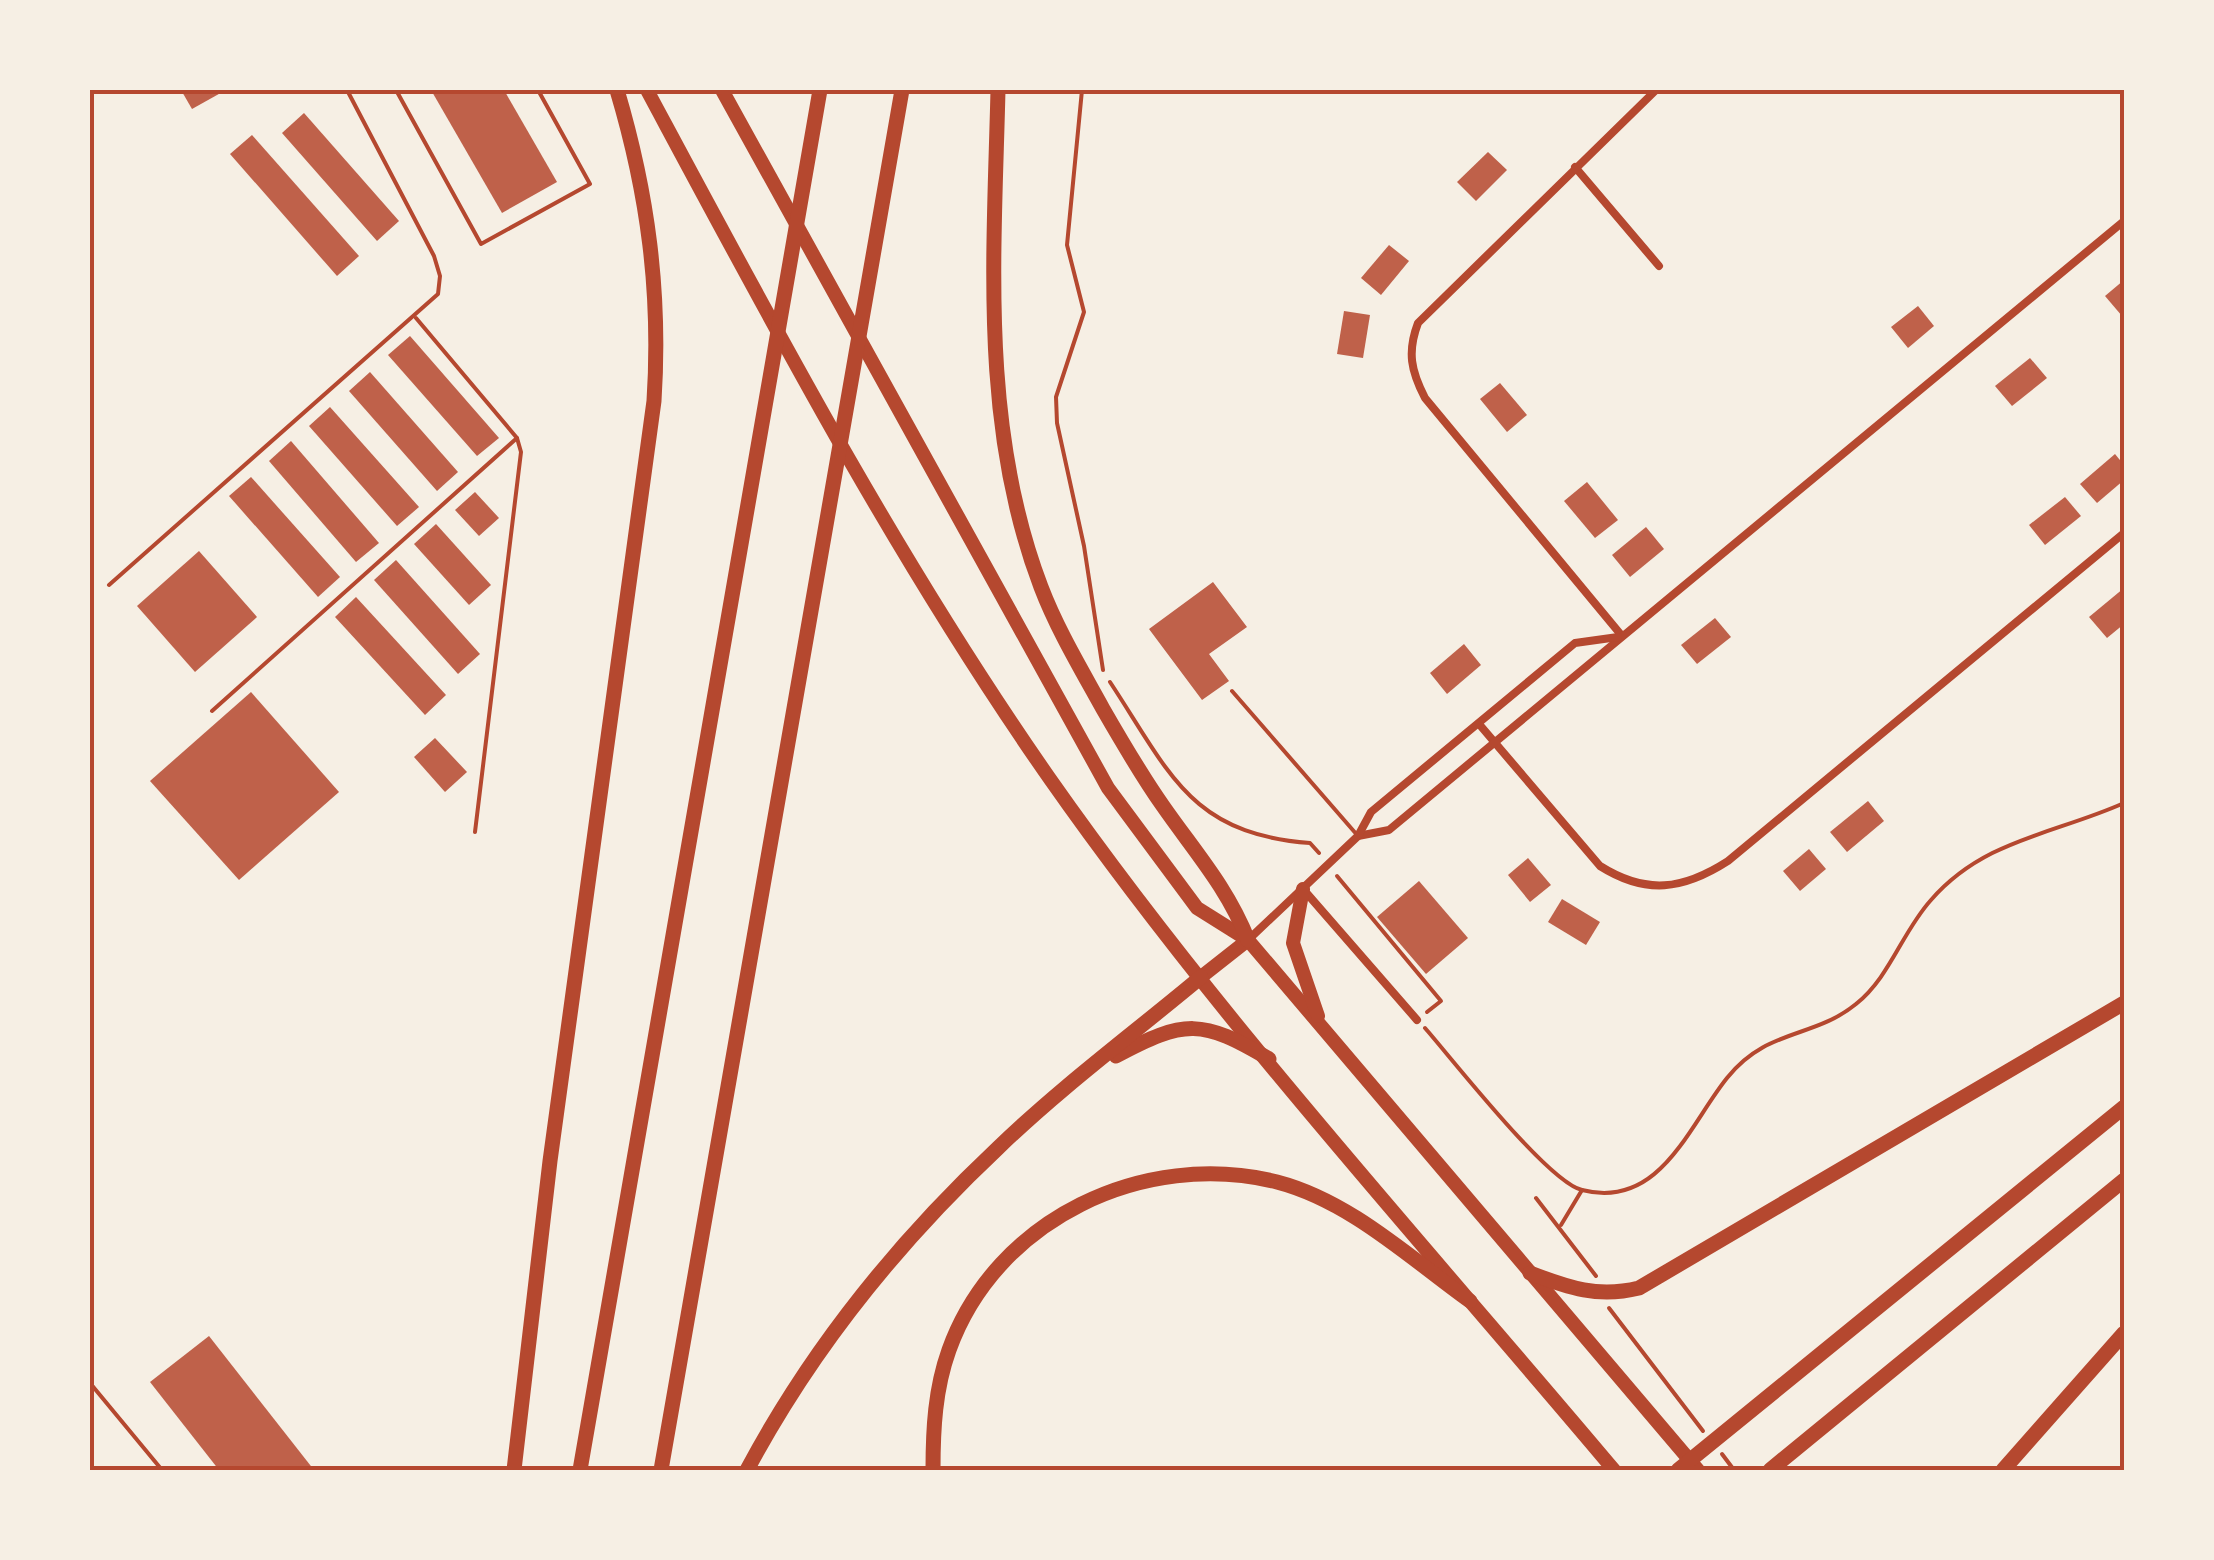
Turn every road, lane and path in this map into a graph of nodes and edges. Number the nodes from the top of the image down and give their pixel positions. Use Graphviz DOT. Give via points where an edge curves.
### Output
graph roads {
  1 [pos="347,90"];
  2 [pos="396,90"];
  3 [pos="538,90"];
  4 [pos="617,90"];
  5 [pos="647,90"];
  6 [pos="722,90"];
  7 [pos="820,90"];
  8 [pos="902,90"];
  9 [pos="998,90"];
  10 [pos="1082,90"];
  11 [pos="1656,90"];
  12 [pos="1575,167"];
  13 [pos="2124,221"];
  14 [pos="1659,266"];
  15 [pos="416,318"];
  16 [pos="517,438"];
  17 [pos="2124,533"];
  18 [pos="108,586"];
  19 [pos="1622,636"];
  20 [pos="1232,691"];
  21 [pos="212,711"];
  22 [pos="1480,724"];
  23 [pos="1494,742"];
  24 [pos="2124,803"];
  25 [pos="475,832"];
  26 [pos="1358,836"];
  27 [pos="1310,844"];
  28 [pos="1344,884"];
  29 [pos="1303,889"];
  30 [pos="1248,940"];
  31 [pos="1201,977"];
  32 [pos="2124,1003"];
  33 [pos="1417,1020"];
  34 [pos="1322,1026"];
  35 [pos="1270,1059"];
  36 [pos="1087,1073"];
  37 [pos="2124,1107"];
  38 [pos="2124,1180"];
  39 [pos="1582,1190"];
  40 [pos="1536,1198"];
  41 [pos="1560,1226"];
  42 [pos="1530,1273"];
  43 [pos="1604,1294"];
  44 [pos="1470,1300"];
  45 [pos="2124,1333"];
  46 [pos="90,1383"];
  47 [pos="162,1470"];
  48 [pos="514,1470"];
  49 [pos="580,1470"];
  50 [pos="661,1470"];
  51 [pos="747,1470"];
  52 [pos="932,1470"];
  53 [pos="1614,1470"];
  54 [pos="1678,1470"];
  55 [pos="1698,1470"];
  56 [pos="1734,1470"];
  57 [pos="1770,1470"];
  58 [pos="2004,1470"];
  1 -- 15 [label="lane" via="434,256 438,294"];
  2 -- 3 [label="lane" via="480,244 590,184"];
  4 -- 48 [label="highway" via="653,247 654,401"];
  5 -- 31 [label="highway" via="910,565 1052,781"];
  6 -- 30 [label="highway" via="1108,788 1197,908"];
  7 -- 49 [label="highway"];
  8 -- 50 [label="highway"];
  9 -- 30 [label="highway" via="995,372 1026,540 1060,628 1110,720 1230,894"];
  10 -- 27 [label="path" via="1067,246 1084,312 1056,410 1084,546 1098,660 1197,808 1276,841"];
  11 -- 12 [label="street"];
  12 -- 14 [label="street"];
  12 -- 19 [label="street" via="1418,323 1410,361 1425,398"];
  13 -- 19 [label="street"];
  15 -- 16 [label="lane"];
  15 -- 18 [label="lane"];
  16 -- 21 [label="lane"];
  16 -- 25 [label="lane" via="520,472"];
  17 -- 23 [label="street" via="1728,860 1686,884 1647,888 1600,866"];
  19 -- 22 [label="street" via="1575,644"];
  19 -- 23 [label="street"];
  20 -- 26 [label="lane"];
  22 -- 23 [label="street"];
  22 -- 26 [label="street" via="1371,812"];
  23 -- 26 [label="street" via="1390,830"];
  24 -- 39 [label="path" via="2029,834 1976,860 1928,902 1890,965 1856,1004 1749,1054 1666,1166 1628,1188"];
  26 -- 29 [label="street"];
  28 -- 33 [label="path" via="1441,1001"];
  29 -- 30 [label="street"];
  29 -- 33 [label="street"];
  29 -- 34 [label="highway" via="1294,943"];
  30 -- 31 [label="highway"];
  30 -- 34 [label="highway"];
  31 -- 35 [label="highway"];
  31 -- 36 [label="highway"];
  32 -- 43 [label="highway" via="1662,1277"];
  33 -- 39 [label="path" via="1556,1174"];
  34 -- 42 [label="highway"];
  35 -- 36 [label="highway" via="1219,1030 1190,1026 1161,1032"];
  35 -- 44 [label="highway"];
  36 -- 51 [label="highway" via="1000,1145 905,1244 804,1374"];
  37 -- 54 [label="highway"];
  38 -- 57 [label="highway"];
  39 -- 41 [label="path"];
  40 -- 41 [label="path"];
  41 -- 43 [label="path"];
  42 -- 43 [label="highway"];
  42 -- 55 [label="highway"];
  43 -- 56 [label="path" via="1610,1312"];
  44 -- 52 [label="highway" via="1368,1226 1307,1192 1207,1173 1136,1182 1060,1214 1005,1261 977,1297 942,1372"];
  44 -- 53 [label="highway"];
  45 -- 58 [label="highway"];
  46 -- 47 [label="lane"];
}
